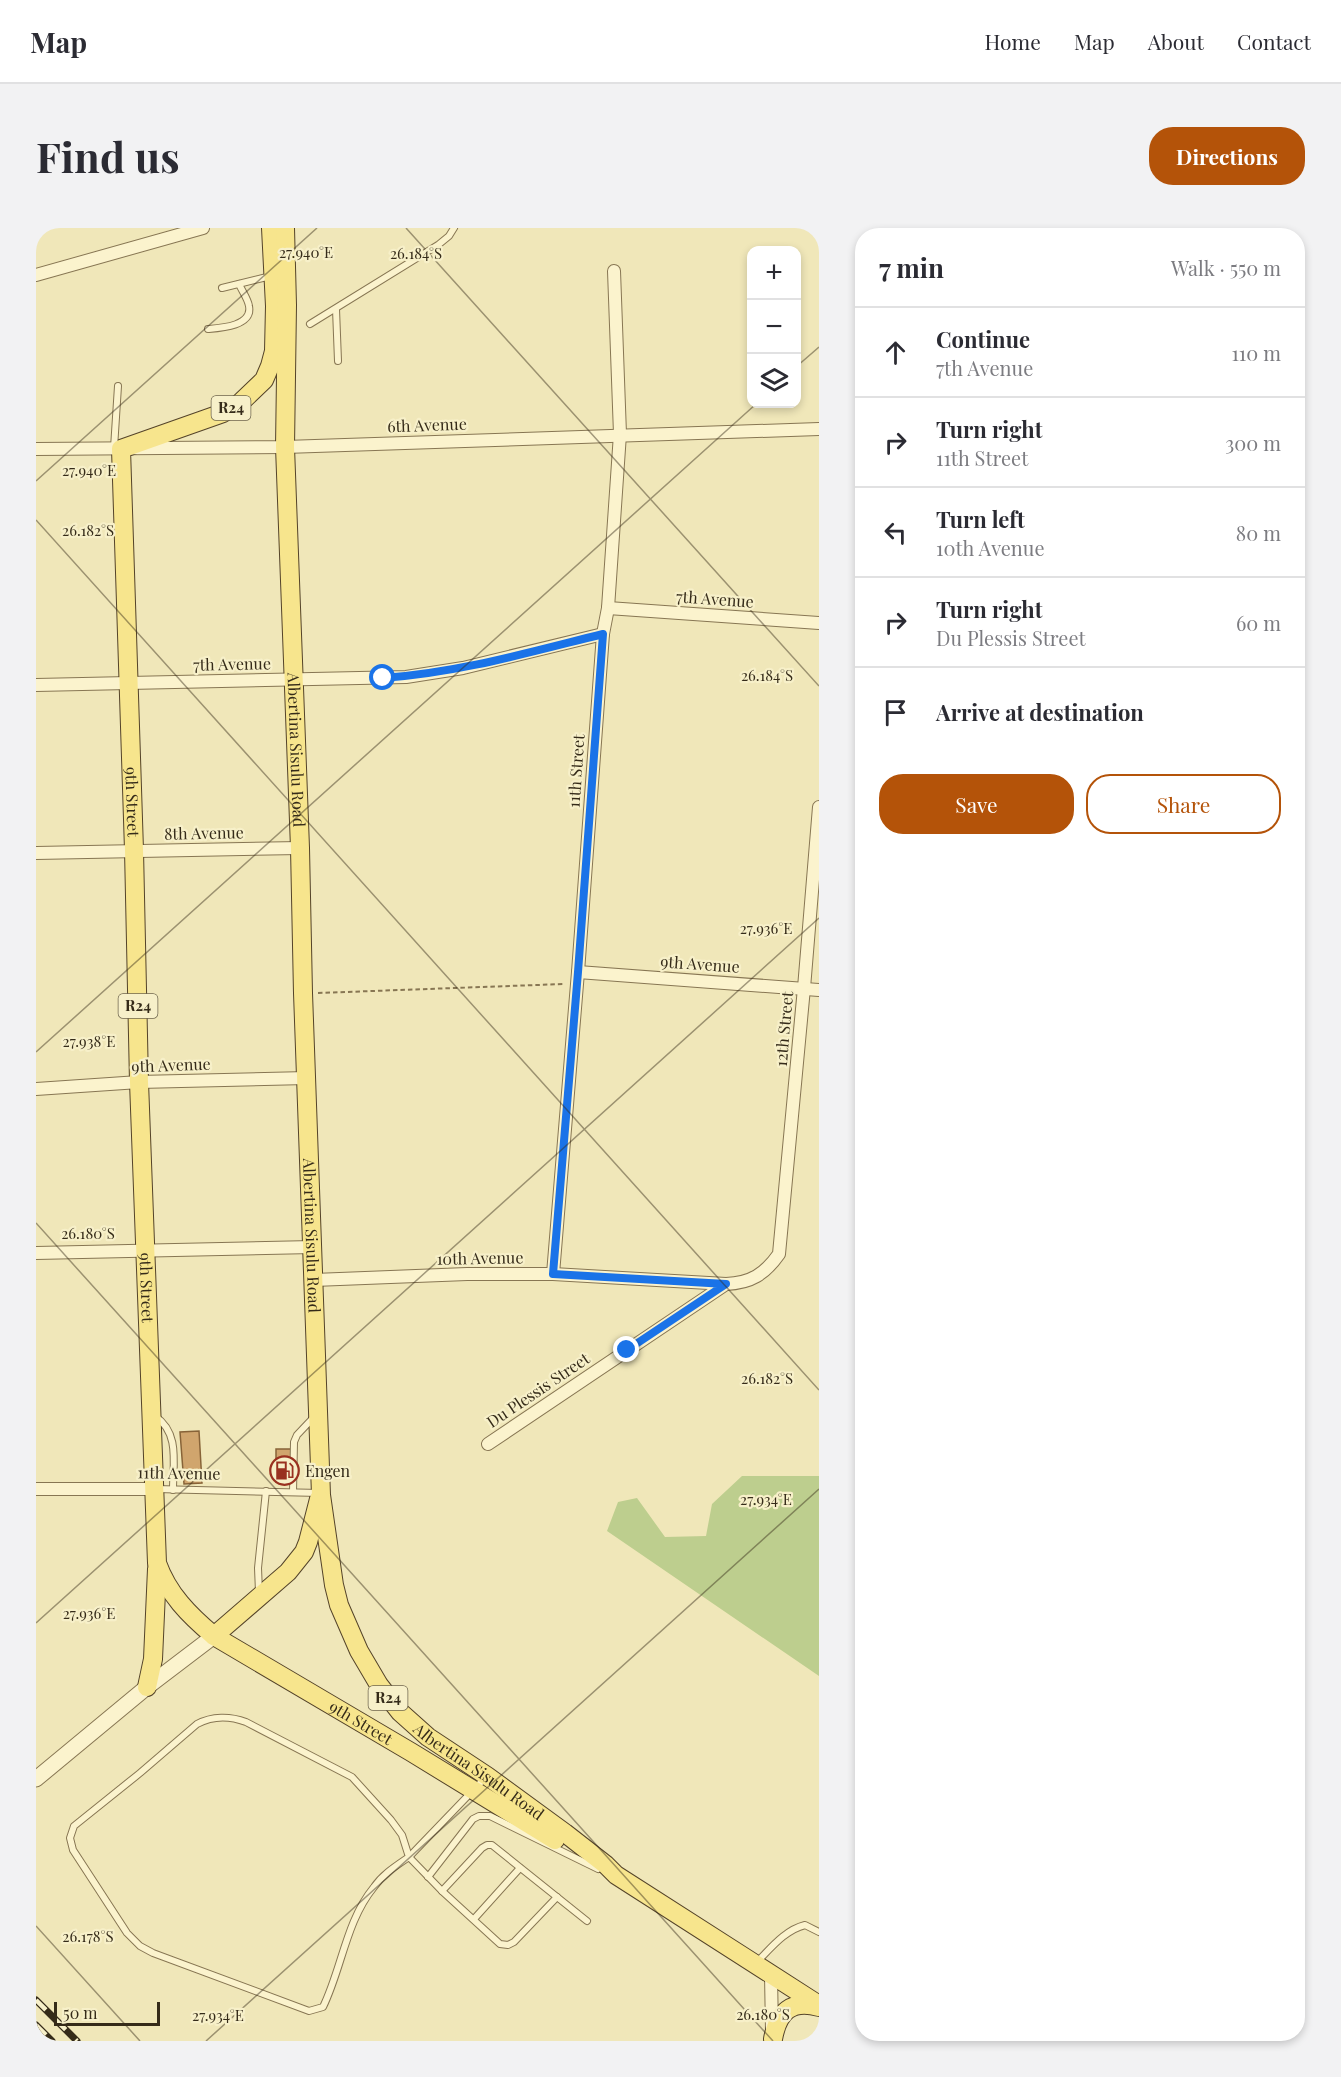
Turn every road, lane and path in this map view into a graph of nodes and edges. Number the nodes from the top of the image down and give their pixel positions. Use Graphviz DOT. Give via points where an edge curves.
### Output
graph roads {
  1 [pos="203,228"];
  2 [pos="271,228"];
  3 [pos="285,228"];
  4 [pos="454,228"];
  5 [pos="614,271"];
  6 [pos="36,275"];
  7 [pos="273,275"];
  8 [pos="239,284"];
  9 [pos="222,288"];
  10 [pos="336,309"];
  11 [pos="310,324"];
  12 [pos="208,329"];
  13 [pos="338,361"];
  14 [pos="118,386"];
  15 [pos="819,429"];
  16 [pos="620,434"];
  17 [pos="285,447"];
  18 [pos="36,449"];
  19 [pos="117,449"];
  20 [pos="608,608"];
  21 [pos="819,623"];
  22 [pos="603,634"];
  23 [pos="293,679"];
  24 [pos="129,682"];
  25 [pos="36,685"];
  26 [pos="819,807"];
  27 [pos="300,848"];
  28 [pos="134,850"];
  29 [pos="36,853"];
  30 [pos="578,978"];
  31 [pos="804,988"];
  32 [pos="819,990"];
  33 [pos="303,993"];
  34 [pos="307,1078"];
  35 [pos="139,1082"];
  36 [pos="36,1089"];
  37 [pos="313,1247"];
  38 [pos="146,1251"];
  39 [pos="36,1253"];
  40 [pos="779,1254"];
  41 [pos="553,1274"];
  42 [pos="314,1280"];
  43 [pos="726,1284"];
  44 [pos="150,1412"];
  45 [pos="318,1412"];
  46 [pos="488,1444"];
  47 [pos="36,1489"];
  48 [pos="153,1489"];
  49 [pos="173,1490"];
  50 [pos="266,1491"];
  51 [pos="293,1492"];
  52 [pos="321,1494"];
  53 [pos="157,1563"];
  54 [pos="260,1596"];
  55 [pos="214,1636"];
  56 [pos="147,1687"];
  57 [pos="487,1776"];
  58 [pos="36,1779"];
  59 [pos="472,1789"];
  60 [pos="409,1857"];
  61 [pos="520,1868"];
  62 [pos="428,1877"];
  63 [pos="620,1878"];
  64 [pos="442,1891"];
  65 [pos="557,1897"];
  66 [pos="474,1919"];
  67 [pos="587,1921"];
  68 [pos="819,1932"];
  69 [pos="755,1964"];
  70 [pos="771,1975"];
  71 [pos="819,2006"];
  72 [pos="773,2040"];
  1 -- 6 [label="street"];
  2 -- 7 [label="main road, R24"];
  3 -- 17 [label="main road, Albertina Sisulu Road / R24"];
  4 -- 10 [label="lane" via="438,245"];
  5 -- 16 [label="street, 11th Street"];
  7 -- 8 [label="lane"];
  7 -- 19 [label="main road, R24" via="274,351 267,373 257,387 223,413"];
  8 -- 9 [label="lane"];
  8 -- 12 [label="lane" via="249,314 235,325"];
  10 -- 11 [label="lane"];
  10 -- 13 [label="lane"];
  14 -- 19 [label="lane"];
  15 -- 16 [label="street, 6th Avenue"];
  16 -- 17 [label="street, 6th Avenue"];
  16 -- 20 [label="street, 11th Street"];
  17 -- 19 [label="street, 6th Avenue"];
  17 -- 23 [label="main road, Albertina Sisulu Road / R24"];
  18 -- 19 [label="street, 6th Avenue"];
  19 -- 24 [label="main road, 9th Street / R24"];
  20 -- 21 [label="street, 7th Avenue"];
  20 -- 22 [label="street, 11th Street"];
  22 -- 23 [label="street, 7th Avenue" via="426,675"];
  22 -- 30 [label="street, 11th Street"];
  23 -- 24 [label="street, 7th Avenue"];
  23 -- 27 [label="main road, Albertina Sisulu Road / R24"];
  24 -- 25 [label="street, 7th Avenue"];
  24 -- 28 [label="main road, 9th Street / R24"];
  26 -- 31 [label="street, 12th Street"];
  27 -- 28 [label="street, 8th Avenue"];
  27 -- 33 [label="main road, Albertina Sisulu Road / R24"];
  28 -- 29 [label="street, 8th Avenue"];
  28 -- 35 [label="main road, 9th Street / R24"];
  30 -- 31 [label="street, 9th Avenue"];
  30 -- 33 [label="path"];
  30 -- 41 [label="street, 11th Street"];
  31 -- 32 [label="street, 9th Avenue"];
  31 -- 40 [label="street, 12th Street"];
  33 -- 34 [label="main road, Albertina Sisulu Road / R24"];
  34 -- 35 [label="street, 9th Avenue"];
  34 -- 37 [label="main road, Albertina Sisulu Road / R24"];
  35 -- 36 [label="street, 9th Avenue"];
  35 -- 38 [label="main road, 9th Street / R24"];
  37 -- 38 [label="street"];
  37 -- 42 [label="main road, Albertina Sisulu Road / R24"];
  38 -- 39 [label="street"];
  38 -- 44 [label="main road, 9th Street / R24"];
  40 -- 43 [label="street, 10th Avenue" via="761,1275"];
  41 -- 42 [label="street, 10th Avenue"];
  41 -- 43 [label="street, 10th Avenue"];
  42 -- 45 [label="main road, Albertina Sisulu Road / R24"];
  43 -- 46 [label="street, Du Plessis Street"];
  44 -- 48 [label="main road, 9th Street / R24"];
  44 -- 49 [label="lane" via="165,1422 171,1433"];
  45 -- 51 [label="lane" via="294,1442"];
  45 -- 52 [label="main road, Albertina Sisulu Road / R24"];
  47 -- 48 [label="street, 11th Avenue"];
  48 -- 49 [label="lane, 11th Avenue"];
  48 -- 53 [label="main road, 9th Street / R24"];
  49 -- 50 [label="lane, 11th Avenue"];
  50 -- 51 [label="lane, 11th Avenue"];
  50 -- 54 [label="lane" via="258,1568"];
  51 -- 52 [label="lane, 11th Avenue"];
  52 -- 54 [label="main road" via="304,1552"];
  52 -- 57 [label="main road, Albertina Sisulu Road / R24" via="339,1605 368,1668 414,1726"];
  53 -- 55 [label="main road, 9th Street / R24" via="176,1599"];
  53 -- 56 [label="main road" via="153,1659"];
  54 -- 55 [label="main road"];
  55 -- 56 [label="street"];
  55 -- 59 [label="main road, 9th Street / R24"];
  56 -- 58 [label="street"];
  57 -- 59 [label="lane"];
  57 -- 63 [label="main road, Albertina Sisulu Road / R24"];
  59 -- 60 [label="lane"];
  59 -- 63 [label="main road, 9th Street / R24"];
  60 -- 60 [label="lane" via="402,1835 352,1777 246,1722 228,1717 197,1724 74,1826 70,1838 127,1933 140,1946 309,2011 323,2007 352,1924 366,1897 385,1874"];
  60 -- 62 [label="lane"];
  61 -- 64 [label="lane" via="487,1845"];
  61 -- 65 [label="lane"];
  61 -- 66 [label="lane"];
  62 -- 63 [label="lane" via="473,1819 484,1815"];
  62 -- 64 [label="lane"];
  63 -- 69 [label="main road, Albertina Sisulu Road / R24"];
  64 -- 66 [label="lane"];
  65 -- 66 [label="lane" via="508,1946 500,1944"];
  65 -- 67 [label="lane"];
  68 -- 69 [label="lane" via="805,1925 795,1928"];
  69 -- 70 [label="main road, Albertina Sisulu Road / R24"];
  70 -- 71 [label="main road, Albertina Sisulu Road / R24"];
  70 -- 72 [label="street"];
  71 -- 72 [label="main road" via="790,2007 778,2019"];
}
